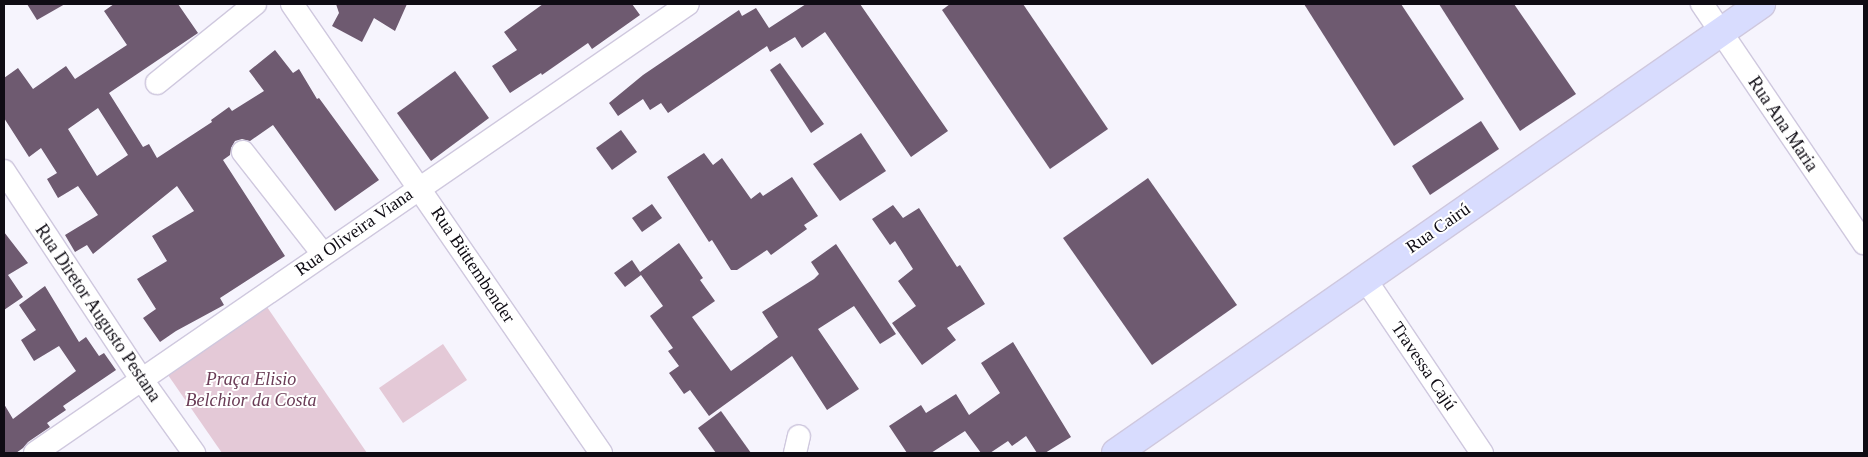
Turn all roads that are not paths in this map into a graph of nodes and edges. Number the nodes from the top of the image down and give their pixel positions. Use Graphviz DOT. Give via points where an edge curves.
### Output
graph roads {
  1 [pos="255,4"];
  2 [pos="292,4"];
  3 [pos="1702,4"];
  4 [pos="1761,4"];
  5 [pos="676,7"];
  6 [pos="1721,32"];
  7 [pos="157,83"];
  8 [pos="243,152"];
  9 [pos="4,171"];
  10 [pos="420,186"];
  11 [pos="1864,243"];
  12 [pos="323,254"];
  13 [pos="1366,279"];
  14 [pos="142,380"];
  15 [pos="35,453"];
  16 [pos="194,453"];
  17 [pos="601,453"];
  18 [pos="1116,453"];
  19 [pos="1482,453"];
  1 -- 7 [label="street"];
  2 -- 10 [label="street, Rua Büttembender"];
  3 -- 6 [label="street, Rua Ana Maria"];
  4 -- 6 [label="main road, Rua Cairú"];
  5 -- 10 [label="street, Rua Oliveira Viana"];
  6 -- 11 [label="street, Rua Ana Maria"];
  6 -- 13 [label="main road, Rua Cairú"];
  8 -- 12 [label="street"];
  9 -- 14 [label="street, Rua Diretor Augusto Pestana"];
  10 -- 12 [label="street, Rua Oliveira Viana"];
  10 -- 17 [label="street, Rua Büttembender"];
  12 -- 14 [label="street, Rua Oliveira Viana"];
  13 -- 18 [label="main road, Rua Cairú"];
  13 -- 19 [label="street, Travessa Cajú"];
  14 -- 15 [label="street, Rua Oliveira Viana"];
  14 -- 16 [label="street, Rua Diretor Augusto Pestana"];
}
